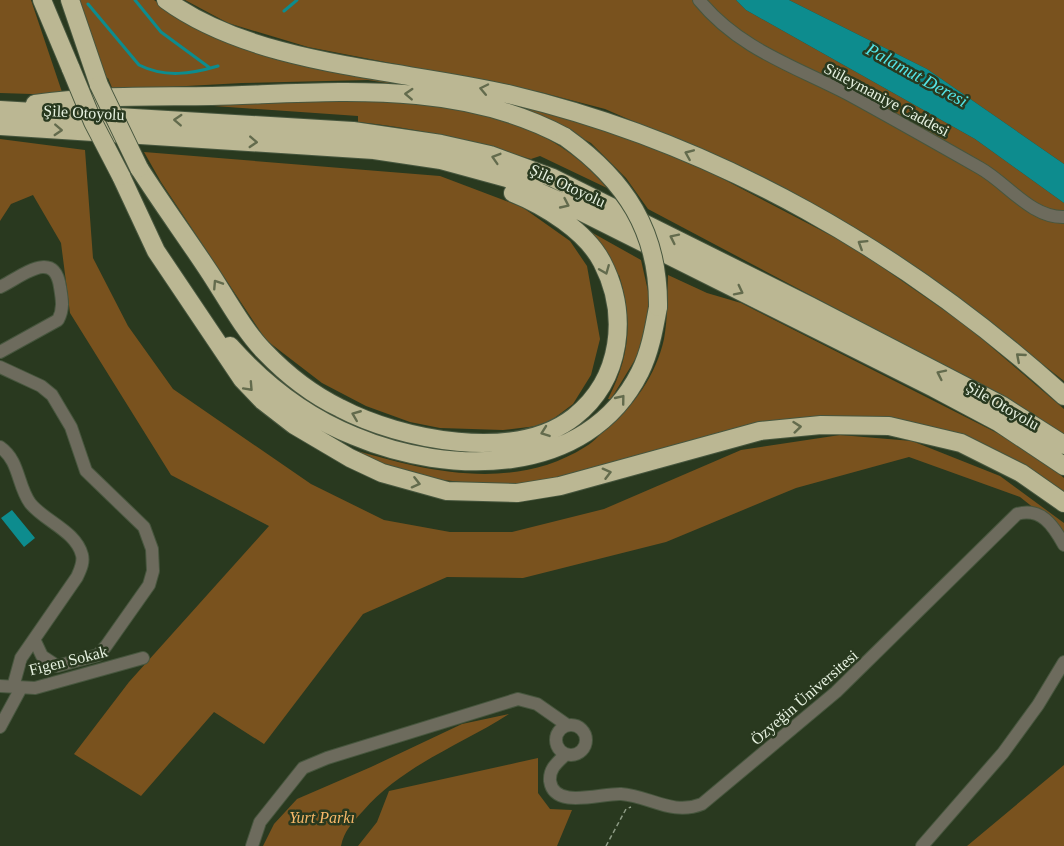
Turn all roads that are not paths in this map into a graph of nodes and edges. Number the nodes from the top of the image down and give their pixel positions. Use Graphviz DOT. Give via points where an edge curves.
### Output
graph roads {
  1 [pos="42,0"];
  2 [pos="52,0"];
  3 [pos="70,0"];
  4 [pos="166,0"];
  5 [pos="699,0"];
  6 [pos="70,69"];
  7 [pos="0,109"];
  8 [pos="0,126"];
  9 [pos="375,150"];
  10 [pos="121,176"];
  11 [pos="1064,217"];
  12 [pos="0,287"];
  13 [pos="0,352"];
  14 [pos="0,368"];
  15 [pos="1064,396"];
  16 [pos="1064,445"];
  17 [pos="0,447"];
  18 [pos="1064,466"];
  19 [pos="1064,503"];
  20 [pos="1064,545"];
  21 [pos="34,639"];
  22 [pos="143,658"];
  23 [pos="1064,662"];
  24 [pos="11,687"];
  25 [pos="567,725"];
  26 [pos="0,727"];
  27 [pos="566,754"];
  28 [pos="923,845"];
  29 [pos="252,846"];
  1 -- 6 [label="highway"];
  2 -- 6 [label="highway"];
  9 -- 3 [label="highway, one-way, bridge" via="470,176 521,196 577,232 601,260 618,315 618,342 604,382 573,418 527,438 490,443 447,441 389,428 340,408 300,382 264,351 140,168 99,85"];
  15 -- 4 [label="highway, one-way" via="974,320 896,265 815,216 720,167 580,112 269,46 205,23"];
  5 -- 11 [label="street, Süleymaniye Caddesi" via="739,39 987,172 1042,215"];
  6 -- 10 [label="highway, bridge"];
  10 -- 7 [label="highway, one-way, bridge" via="228,344 254,372 355,437 452,462 488,462 546,452 577,438 618,404 640,373 658,307 655,269 640,218 617,182 592,156 565,136 506,111 474,102 363,92 54,101"];
  16 -- 7 [label="highway, Şile Otoyolu, one-way" via="1003,406 810,306 553,178 490,155 353,130"];
  8 -- 9 [label="highway, Şile Otoyolu, one-way"];
  9 -- 18 [label="highway, Şile Otoyolu, one-way" via="441,159 507,178 570,206 998,422"];
  10 -- 19 [label="highway, one-way" via="156,251 242,379 262,401 294,425 350,458 391,476 447,491 517,493 560,486 760,431 821,425 889,426 961,443 1022,473"];
  12 -- 13 [label="street" via="35,268 51,269 58,277 62,304 58,320"];
  14 -- 21 [label="street" via="52,395 71,427 86,471 144,527 152,549 149,585 98,655 57,666 42,656"];
  17 -- 21 [label="street" via="14,461 31,503 68,535 83,556 77,577"];
  20 -- 27 [label="street, Özyeğin Üniversitesi" via="1037,512 1017,514 865,666 714,795 690,809 674,809 620,794 564,798 550,782 551,771"];
  21 -- 24 [label="street" via="21,658"];
  22 -- 24 [label="street, Figen Sokak" via="35,688"];
  23 -- 28 [label="street" via="1004,753"];
  24 -- 26 [label="street"];
  25 -- 27 [label="street" via="556,740"];
  25 -- 27 [label="street" via="580,728 586,740 580,753"];
  25 -- 29 [label="street" via="537,704 518,699 327,758 303,768 260,822"];
}
